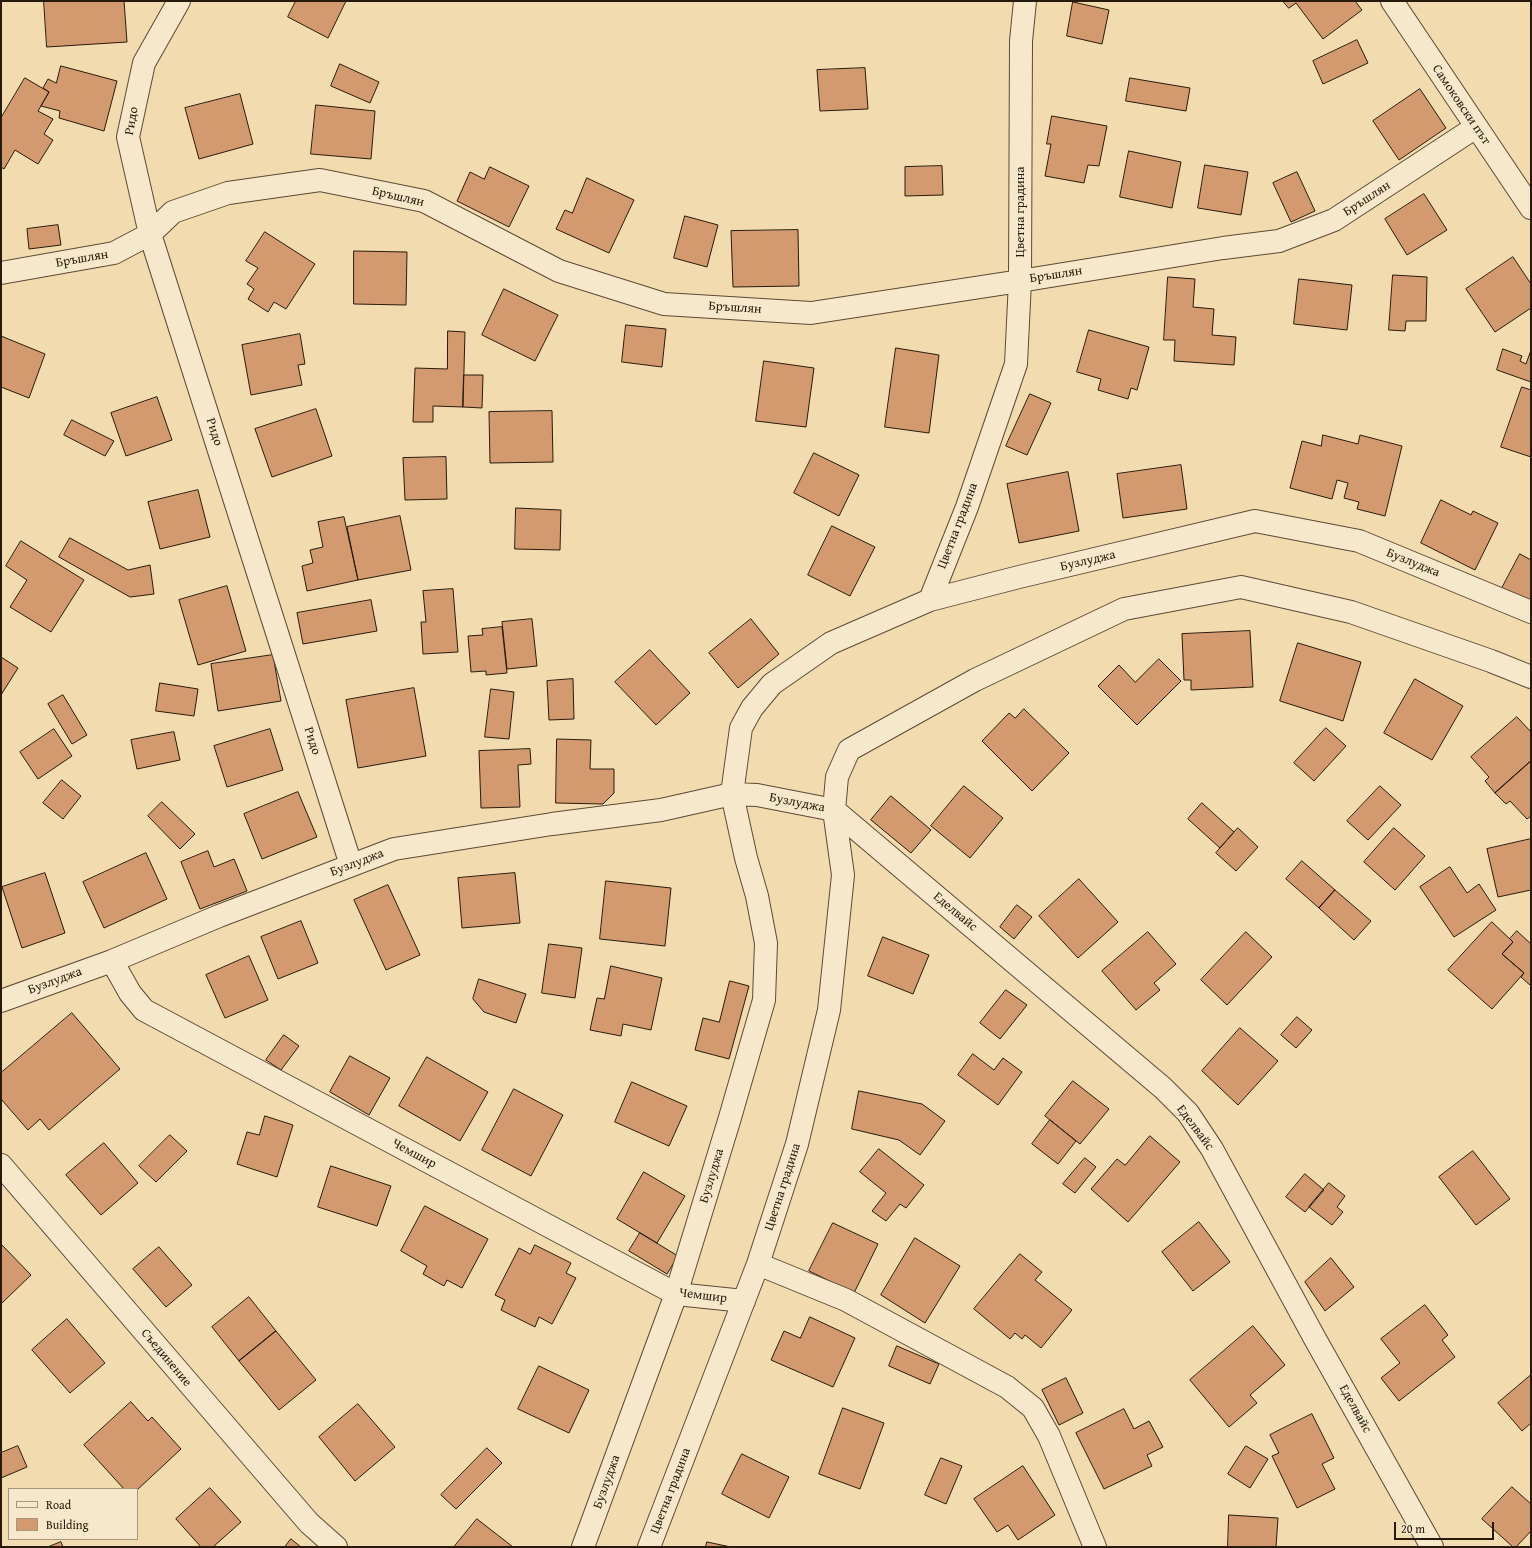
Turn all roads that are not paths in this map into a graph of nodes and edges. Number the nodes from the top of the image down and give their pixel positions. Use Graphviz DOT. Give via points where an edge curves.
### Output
graph roads {
  1 [pos="179,1"];
  2 [pos="1025,1"];
  3 [pos="1392,1"];
  4 [pos="1476,127"];
  5 [pos="1531,208"];
  6 [pos="150,234"];
  7 [pos="1,273"];
  8 [pos="1020,281"];
  9 [pos="930,600"];
  10 [pos="1531,612"];
  11 [pos="1531,677"];
  12 [pos="732,794"];
  13 [pos="834,810"];
  14 [pos="351,865"];
  15 [pos="112,961"];
  16 [pos="1,1001"];
  17 [pos="1,1165"];
  18 [pos="758,1264"];
  19 [pos="676,1294"];
  20 [pos="744,1301"];
  21 [pos="336,1547"];
  22 [pos="583,1547"];
  23 [pos="649,1547"];
  24 [pos="1095,1547"];
  25 [pos="1432,1547"];
  1 -- 6 [label="street, Ридо" via="144,64 128,137"];
  2 -- 8 [label="street, Цветна градина" via="1021,42"];
  3 -- 4 [label="street, Самоковски път"];
  4 -- 5 [label="street, Самоковски път"];
  4 -- 8 [label="street, Бръшлян" via="1334,220 1279,241"];
  6 -- 7 [label="street, Бръшлян" via="114,253"];
  6 -- 8 [label="street, Бръшлян" via="173,212 228,193 320,180 424,201 559,271 664,304 812,313"];
  6 -- 14 [label="street, Ридо"];
  8 -- 9 [label="street, Цветна градина" via="1016,364"];
  9 -- 10 [label="street, Бузлуджа" via="1255,521 1359,541"];
  9 -- 12 [label="street, Бузлуджа" via="831,643 772,684 752,708 741,728"];
  11 -- 13 [label="street, Бузлуджа" via="1351,612 1241,587 1124,609 976,680 848,750 837,777"];
  12 -- 13 [label="street, Бузлуджа" via="757,795"];
  12 -- 14 [label="street, Бузлуджа" via="661,810 394,849"];
  12 -- 19 [label="street, Бузлуджа" via="766,943 764,1000"];
  13 -- 18 [label="street, Цветна градина" via="843,875 829,1010 797,1144"];
  13 -- 25 [label="street, Еделвайс" via="1157,1083 1188,1113 1212,1149"];
  14 -- 15 [label="street, Бузлуджа"];
  15 -- 16 [label="street, Бузлуджа"];
  15 -- 19 [label="street, Чемшир" via="130,993 144,1010"];
  17 -- 21 [label="street, Съединение" via="304,1517"];
  18 -- 20 [label="street, Цветна градина"];
  18 -- 24 [label="street" via="846,1300 1007,1387 1033,1408 1049,1436"];
  19 -- 20 [label="street, Чемшир"];
  19 -- 22 [label="street, Бузлуджа"];
  20 -- 23 [label="street, Цветна градина"];
}
